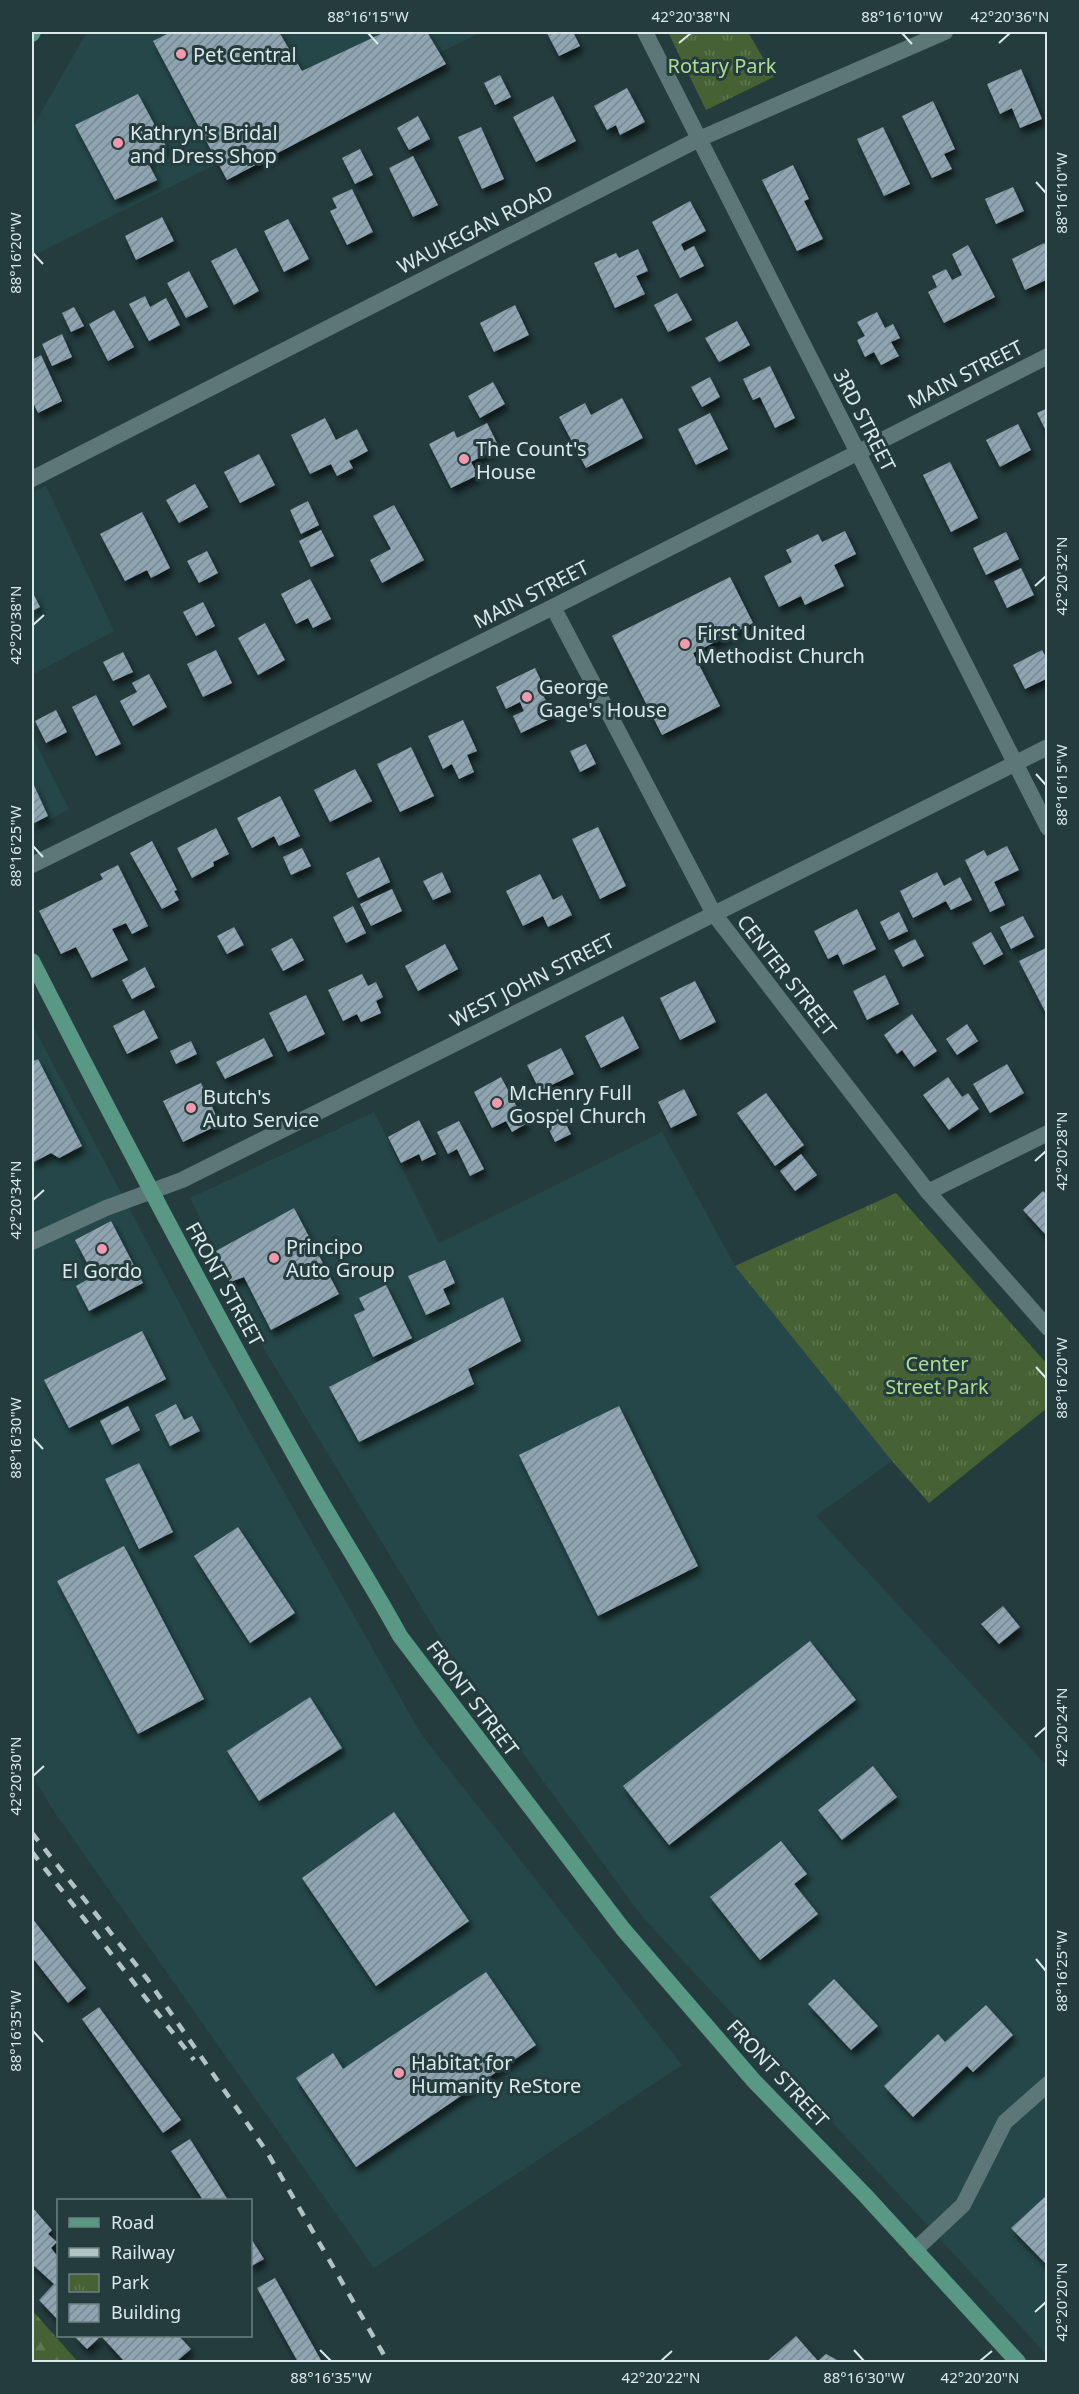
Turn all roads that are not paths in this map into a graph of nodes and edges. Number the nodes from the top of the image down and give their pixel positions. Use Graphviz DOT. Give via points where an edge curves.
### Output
graph roads {
  1 [pos="645,32"];
  2 [pos="945,32"];
  3 [pos="699,139"];
  4 [pos="1047,356"];
  5 [pos="857,452"];
  6 [pos="32,479"];
  7 [pos="553,608"];
  8 [pos="1047,747"];
  9 [pos="1014,764"];
  10 [pos="1047,828"];
  11 [pos="32,865"];
  12 [pos="714,914"];
  13 [pos="32,961"];
  14 [pos="1047,1133"];
  15 [pos="150,1192"];
  16 [pos="928,1192"];
  17 [pos="32,1242"];
  18 [pos="1047,1328"];
  19 [pos="1043,2088"];
  20 [pos="915,2250"];
  21 [pos="1018,2362"];
  1 -- 3 [label="street, 3RD STREET"];
  2 -- 3 [label="street, WAUKEGAN ROAD"];
  3 -- 5 [label="street, 3RD STREET"];
  3 -- 6 [label="street, WAUKEGAN ROAD"];
  4 -- 5 [label="street, MAIN STREET"];
  5 -- 7 [label="street, MAIN STREET"];
  5 -- 9 [label="street, 3RD STREET"];
  7 -- 11 [label="street, MAIN STREET"];
  7 -- 12 [label="street, CENTER STREET"];
  8 -- 9 [label="street, WEST JOHN STREET"];
  9 -- 10 [label="street, 3RD STREET"];
  9 -- 12 [label="street, WEST JOHN STREET"];
  12 -- 15 [label="street, WEST JOHN STREET" via="183,1180"];
  12 -- 16 [label="street, CENTER STREET"];
  13 -- 15 [label="main road, FRONT STREET"];
  14 -- 16 [label="street"];
  15 -- 17 [label="street, WEST JOHN STREET"];
  15 -- 20 [label="main road, FRONT STREET" via="309,1482 400,1636 623,1929 754,2081"];
  16 -- 18 [label="street, CENTER STREET"];
  19 -- 20 [label="street" via="1005,2122 963,2205"];
  20 -- 21 [label="main road, FRONT STREET"];
}
